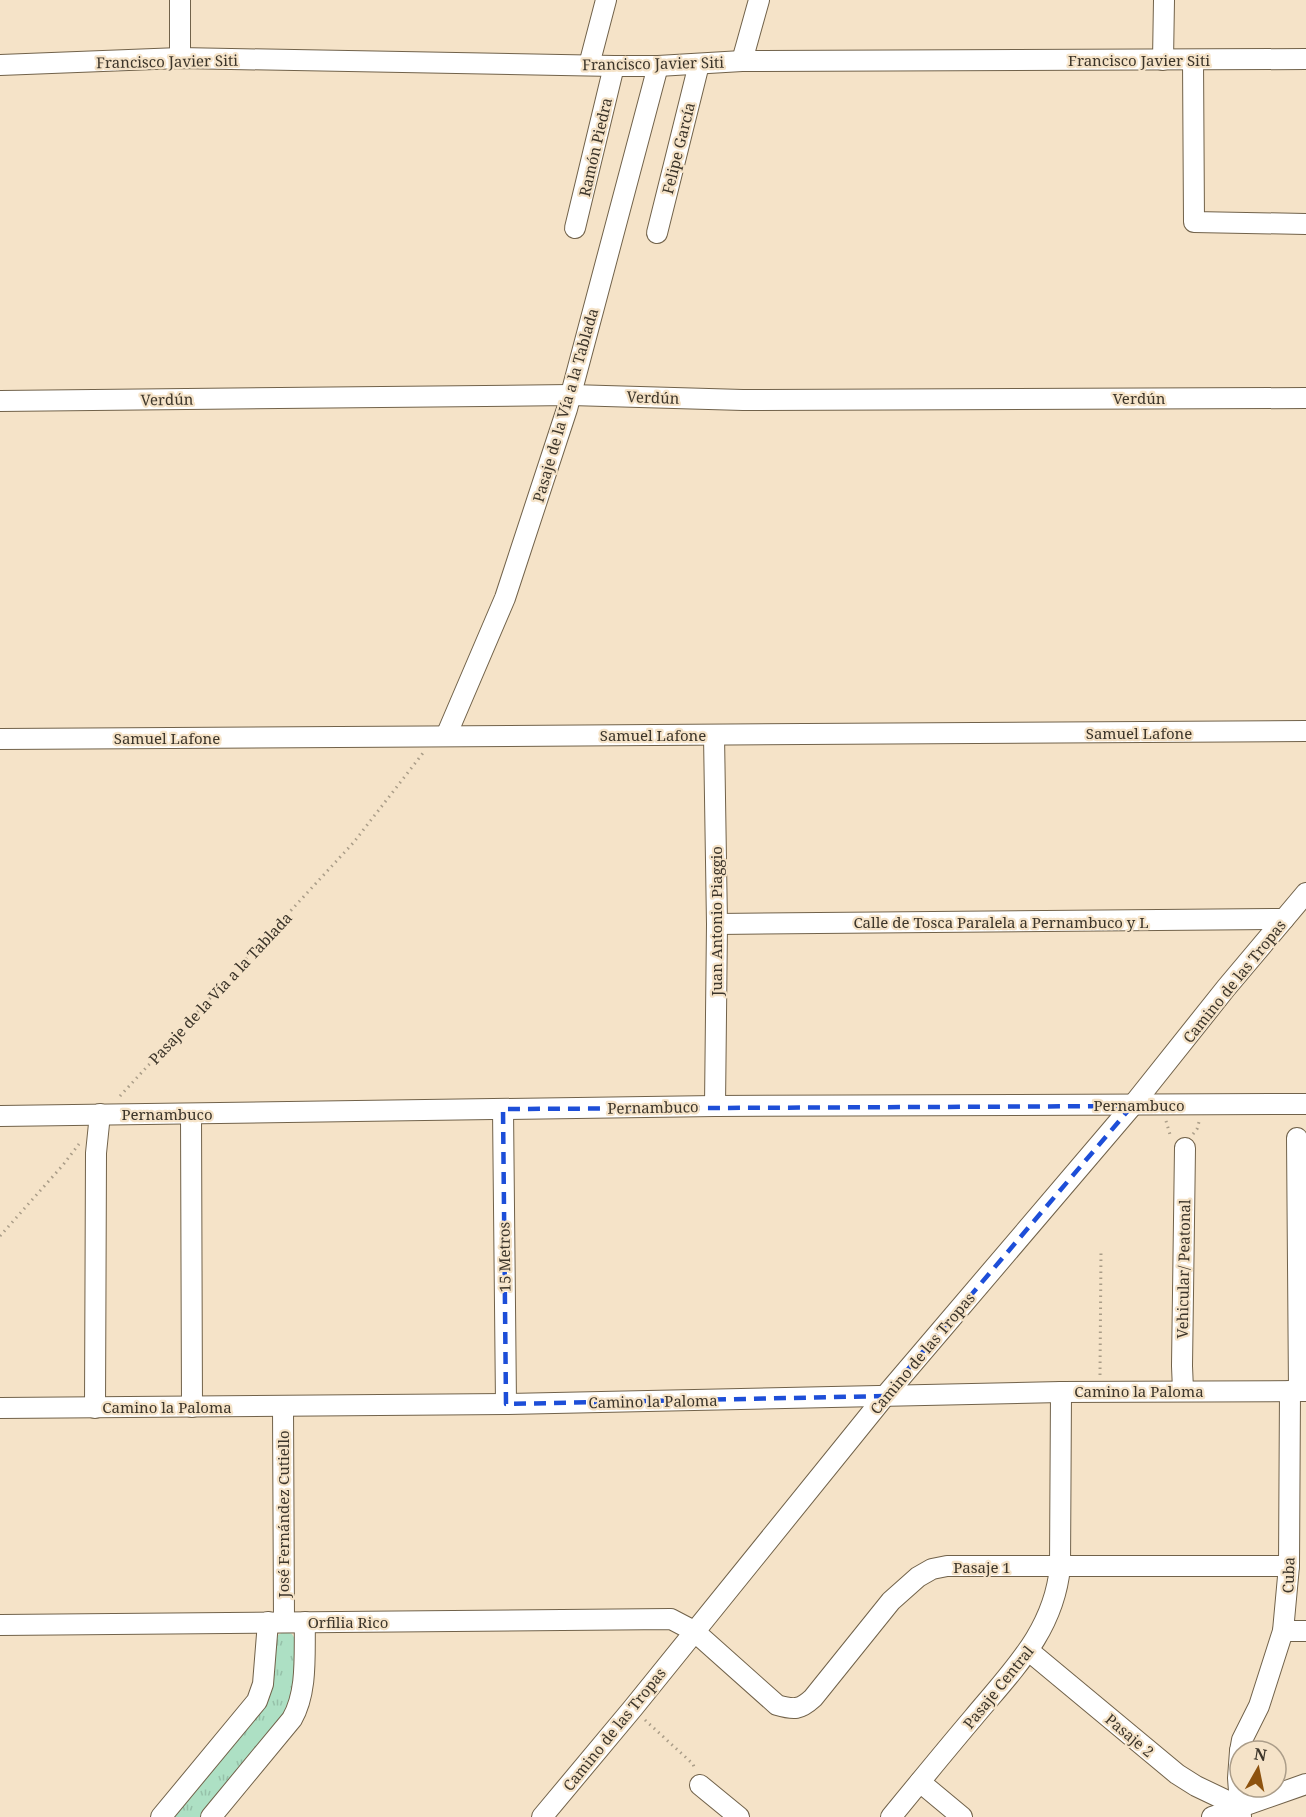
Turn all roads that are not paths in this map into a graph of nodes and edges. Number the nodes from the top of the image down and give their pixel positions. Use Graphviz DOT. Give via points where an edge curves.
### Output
graph roads {
  1 [pos="180,0"];
  2 [pos="606,0"];
  3 [pos="759,0"];
  4 [pos="1164,0"];
  5 [pos="180,58"];
  6 [pos="1306,59"];
  7 [pos="1163,60"];
  8 [pos="1194,60"];
  9 [pos="742,62"];
  10 [pos="699,64"];
  11 [pos="0,65"];
  12 [pos="589,65"];
  13 [pos="614,66"];
  14 [pos="658,66"];
  15 [pos="1306,224"];
  16 [pos="575,228"];
  17 [pos="657,233"];
  18 [pos="571,395"];
  19 [pos="1306,398"];
  20 [pos="0,401"];
  21 [pos="1306,731"];
  22 [pos="714,735"];
  23 [pos="441,736"];
  24 [pos="0,739"];
  25 [pos="1306,893"];
  26 [pos="1284,919"];
  27 [pos="717,924"];
  28 [pos="1306,1104"];
  29 [pos="715,1106"];
  30 [pos="1132,1106"];
  31 [pos="503,1109"];
  32 [pos="100,1114"];
  33 [pos="191,1114"];
  34 [pos="0,1116"];
  35 [pos="1297,1138"];
  36 [pos="1185,1148"];
  37 [pos="1184,1390"];
  38 [pos="1298,1391"];
  39 [pos="1061,1392"];
  40 [pos="885,1396"];
  41 [pos="506,1404"];
  42 [pos="192,1407"];
  43 [pos="282,1407"];
  44 [pos="0,1408"];
  45 [pos="95,1408"];
  46 [pos="1297,1468"];
  47 [pos="1289,1566"];
  48 [pos="1060,1567"];
  49 [pos="276,1622"];
  50 [pos="304,1622"];
  51 [pos="0,1625"];
  52 [pos="693,1631"];
  53 [pos="1283,1631"];
  54 [pos="1306,1631"];
  55 [pos="1029,1651"];
  56 [pos="1242,1739"];
  57 [pos="920,1782"];
  58 [pos="1306,1784"];
  59 [pos="700,1785"];
  60 [pos="1240,1812"];
  61 [pos="160,1817"];
  62 [pos="212,1817"];
  63 [pos="542,1817"];
  64 [pos="739,1817"];
  65 [pos="891,1817"];
  66 [pos="962,1817"];
  67 [pos="1212,1817"];
  1 -- 5 [label="street"];
  2 -- 12 [label="street"];
  3 -- 9 [label="street"];
  4 -- 7 [label="street"];
  5 -- 11 [label="street, Francisco Javier Siti"];
  5 -- 12 [label="street, Francisco Javier Siti"];
  6 -- 8 [label="street, Francisco Javier Siti"];
  7 -- 8 [label="street, Francisco Javier Siti"];
  7 -- 9 [label="street, Francisco Javier Siti"];
  8 -- 15 [label="street" via="1194,222"];
  9 -- 10 [label="street, Francisco Javier Siti"];
  10 -- 14 [label="street, Francisco Javier Siti"];
  10 -- 17 [label="street, Felipe García"];
  12 -- 13 [label="street, Francisco Javier Siti"];
  13 -- 14 [label="street, Francisco Javier Siti"];
  13 -- 16 [label="street, Ramón Piedra"];
  14 -- 18 [label="street, Pasaje de la Vía a la Tablada"];
  18 -- 19 [label="street, Verdún" via="742,400"];
  18 -- 20 [label="street, Verdún"];
  18 -- 23 [label="street, Pasaje de la Vía a la Tablada" via="505,598"];
  21 -- 22 [label="street, Samuel Lafone"];
  22 -- 23 [label="street, Samuel Lafone"];
  22 -- 27 [label="street, Juan Antonio Piaggio"];
  23 -- 24 [label="street, Samuel Lafone"];
  25 -- 26 [label="street, Camino de las Tropas"];
  26 -- 27 [label="street, Calle de Tosca Paralela a Pernambuco y L"];
  26 -- 30 [label="street, Camino de las Tropas"];
  27 -- 29 [label="street, Juan Antonio Piaggio"];
  28 -- 30 [label="street, Pernambuco"];
  29 -- 30 [label="street, Pernambuco"];
  29 -- 31 [label="street, Pernambuco"];
  30 -- 40 [label="street, Camino de las Tropas"];
  31 -- 33 [label="street, Pernambuco"];
  31 -- 41 [label="street, 15 Metros"];
  32 -- 33 [label="street, Pernambuco"];
  32 -- 34 [label="street, Pernambuco"];
  32 -- 45 [label="street" via="96,1153"];
  33 -- 42 [label="street"];
  35 -- 38 [label="street, Cuba"];
  36 -- 37 [label="street, Vehicular/ Peatonal"];
  37 -- 38 [label="street, Camino la Paloma"];
  37 -- 39 [label="street, Camino la Paloma"];
  38 -- 46 [label="street, Cuba"];
  39 -- 40 [label="street, Camino la Paloma"];
  39 -- 48 [label="street, Pasaje Central"];
  40 -- 41 [label="street, Camino la Paloma"];
  40 -- 52 [label="street, Camino de las Tropas"];
  41 -- 43 [label="street, Camino la Paloma"];
  42 -- 43 [label="street, Camino la Paloma"];
  42 -- 45 [label="street, Camino la Paloma"];
  43 -- 49 [label="street, José Fernández Cutiello"];
  44 -- 45 [label="street, Camino la Paloma"];
  46 -- 47 [label="street, Cuba"];
  47 -- 48 [label="street, Pasaje 1"];
  47 -- 53 [label="street, Cuba"];
  48 -- 52 [label="street, Pasaje 1" via="932,1569 891,1600 813,1698 792,1709 777,1705"];
  48 -- 55 [label="street, Pasaje Central" via="1054,1599"];
  49 -- 50 [label="street, Orfilia Rico"];
  49 -- 51 [label="street, Orfilia Rico"];
  49 -- 61 [label="street, José Fernández Cutiello" via="257,1701"];
  50 -- 52 [label="street, Orfilia Rico" via="671,1619"];
  50 -- 62 [label="street" via="303,1686 296,1713"];
  52 -- 63 [label="street, Camino de las Tropas"];
  53 -- 54 [label="street"];
  53 -- 56 [label="street, Cuba" via="1263,1696"];
  55 -- 57 [label="street, Pasaje Central"];
  55 -- 60 [label="street, Pasaje 2" via="1177,1774"];
  57 -- 65 [label="street, Pasaje Central"];
  57 -- 66 [label="street"];
  58 -- 60 [label="street"];
  59 -- 64 [label="street"];
  60 -- 67 [label="street"];
}
